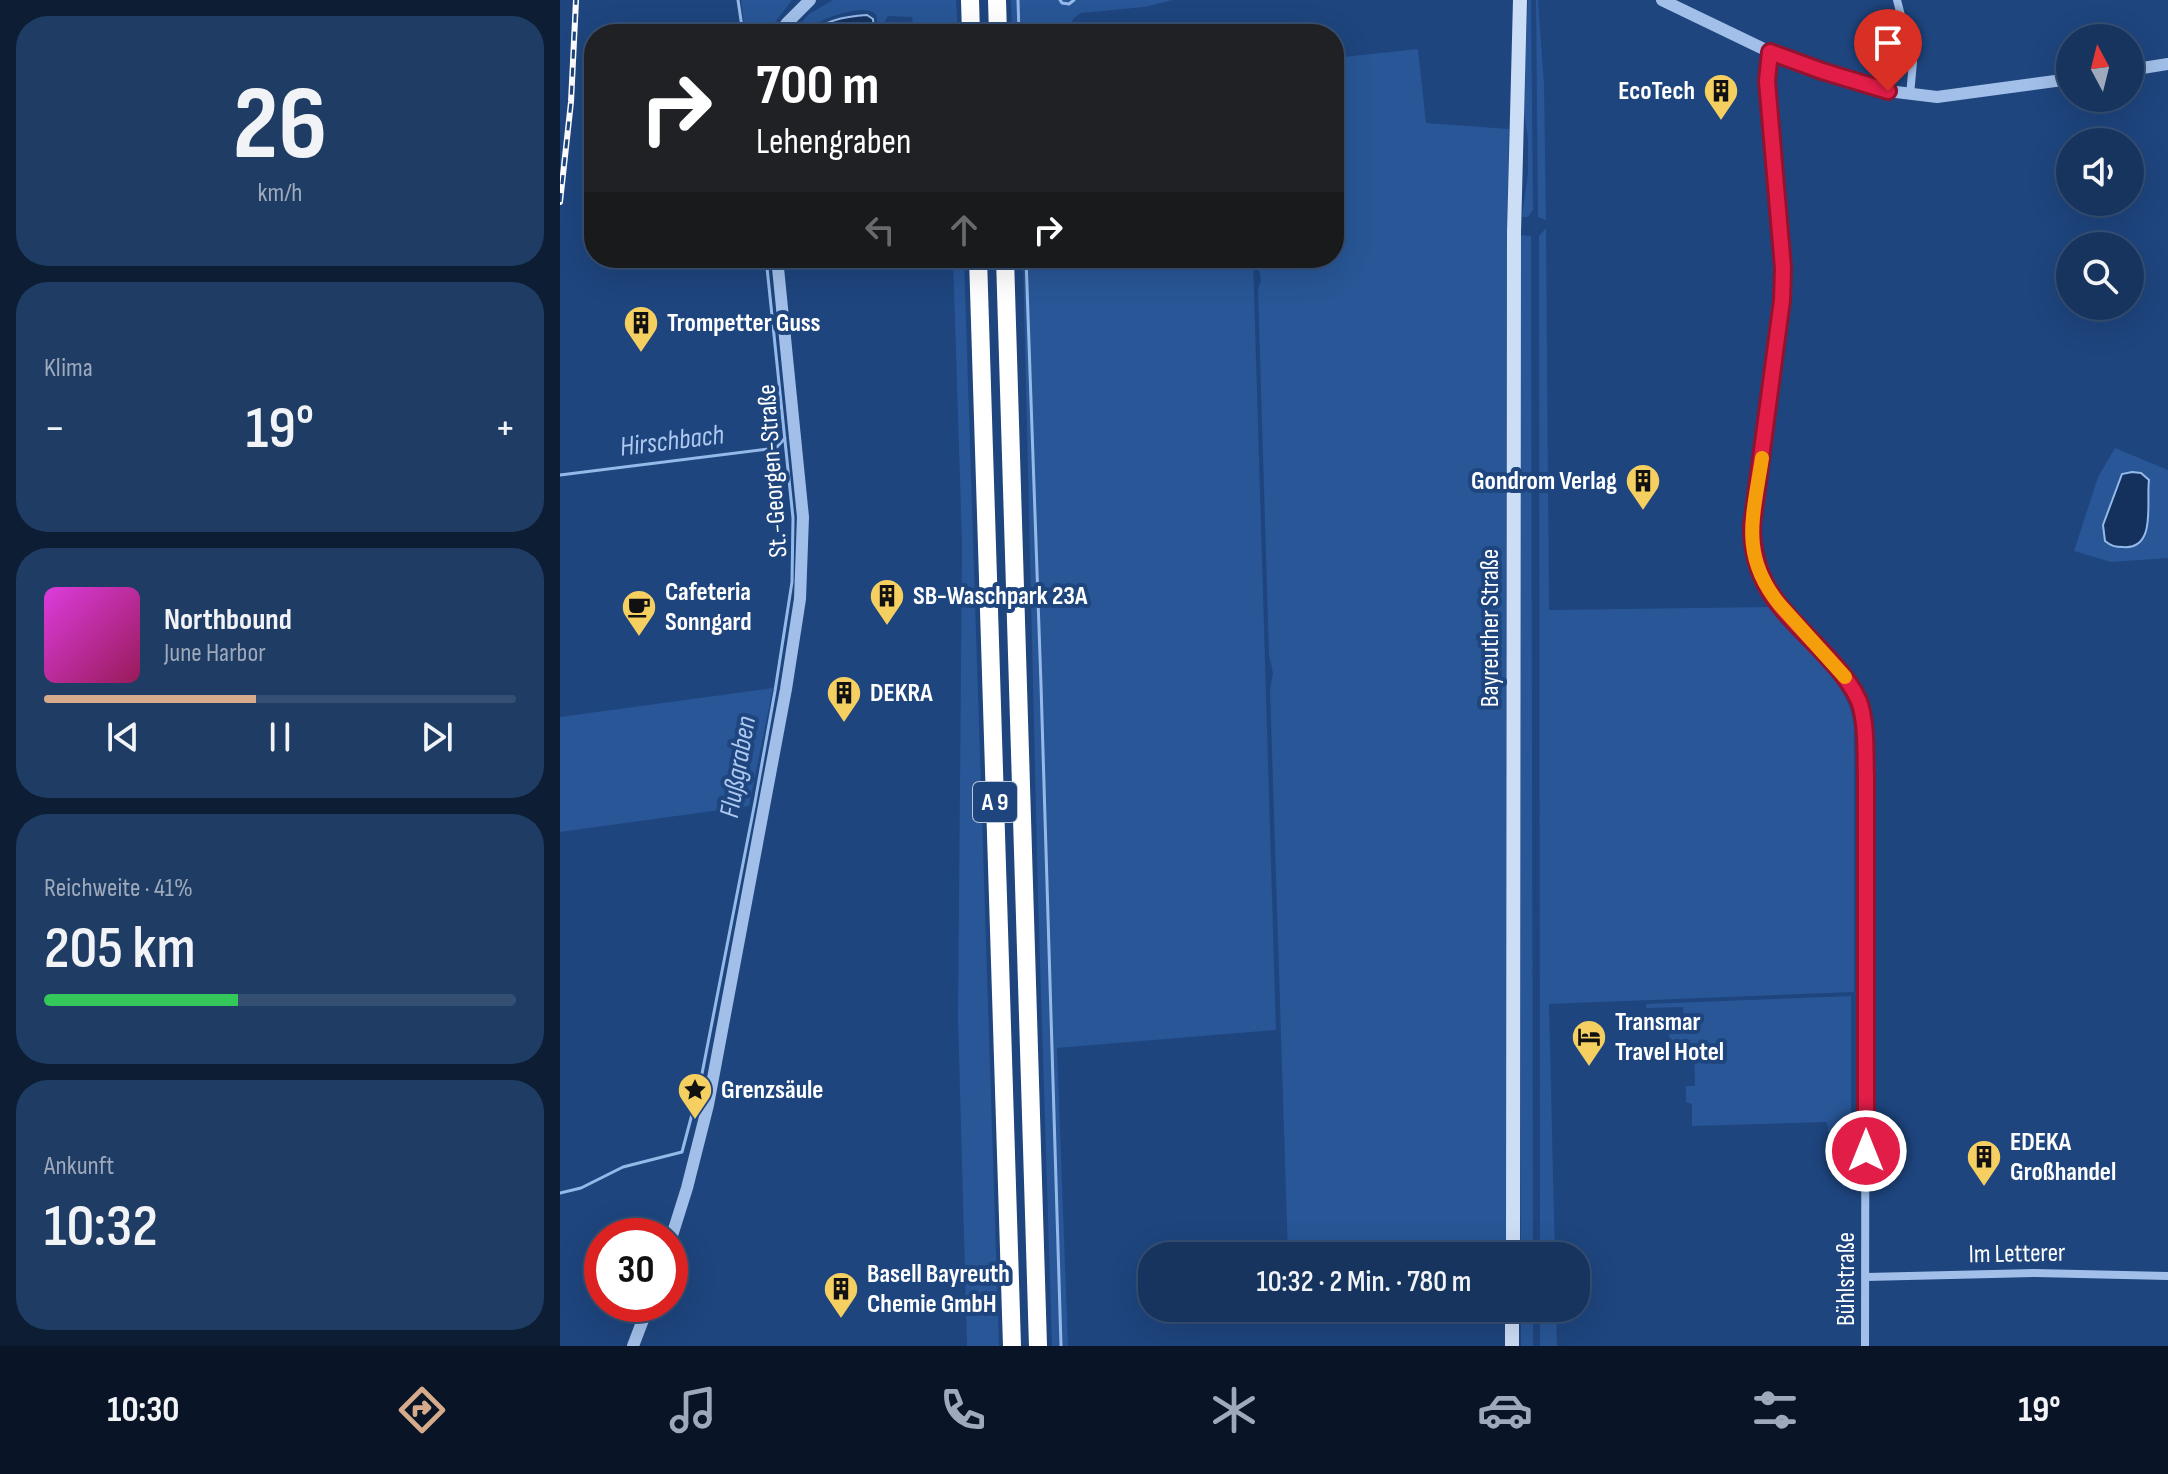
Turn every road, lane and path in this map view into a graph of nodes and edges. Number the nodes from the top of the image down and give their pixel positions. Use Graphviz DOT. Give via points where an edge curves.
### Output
graph roads {
  1 [pos="810,0"];
  2 [pos="970,0"];
  3 [pos="997,0"];
  4 [pos="1520,0"];
  5 [pos="1662,0"];
  6 [pos="1897,0"];
  7 [pos="786,24"];
  8 [pos="971,24"];
  9 [pos="998,24"];
  10 [pos="1770,52"];
  11 [pos="2168,64"];
  12 [pos="2144,68"];
  13 [pos="2056,81"];
  14 [pos="1910,95"];
  15 [pos="778,268"];
  16 [pos="978,268"];
  17 [pos="1005,268"];
  18 [pos="678,1218"];
  19 [pos="1513,1242"];
  20 [pos="2168,1276"];
  21 [pos="1866,1277"];
  22 [pos="642,1322"];
  23 [pos="1512,1322"];
  24 [pos="633,1346"];
  25 [pos="1012,1346"];
  26 [pos="1038,1346"];
  27 [pos="1512,1346"];
  28 [pos="1865,1346"];
  1 -- 7 [label="street"];
  2 -- 8 [label="highway"];
  3 -- 9 [label="highway"];
  4 -- 19 [label="main road, Bayreuther Straße" via="1514,226"];
  5 -- 10 [label="street"];
  6 -- 14 [label="street" via="1913,62"];
  10 -- 14 [label="street"];
  10 -- 21 [label="street, Bühlstraße" via="1767,81 1782,300 1752,541 1757,568 1770,593 1847,679 1863,720"];
  11 -- 12 [label="street"];
  13 -- 14 [label="street" via="1937,97"];
  15 -- 18 [label="street, St.-Georgen-Straße" via="803,517 800,597 708,1105"];
  16 -- 25 [label="highway, A 9"];
  17 -- 26 [label="highway, A 9"];
  20 -- 21 [label="street, Im Letterer"];
  21 -- 28 [label="street, Bühlstraße"];
  22 -- 24 [label="street"];
  23 -- 27 [label="main road"];
}
